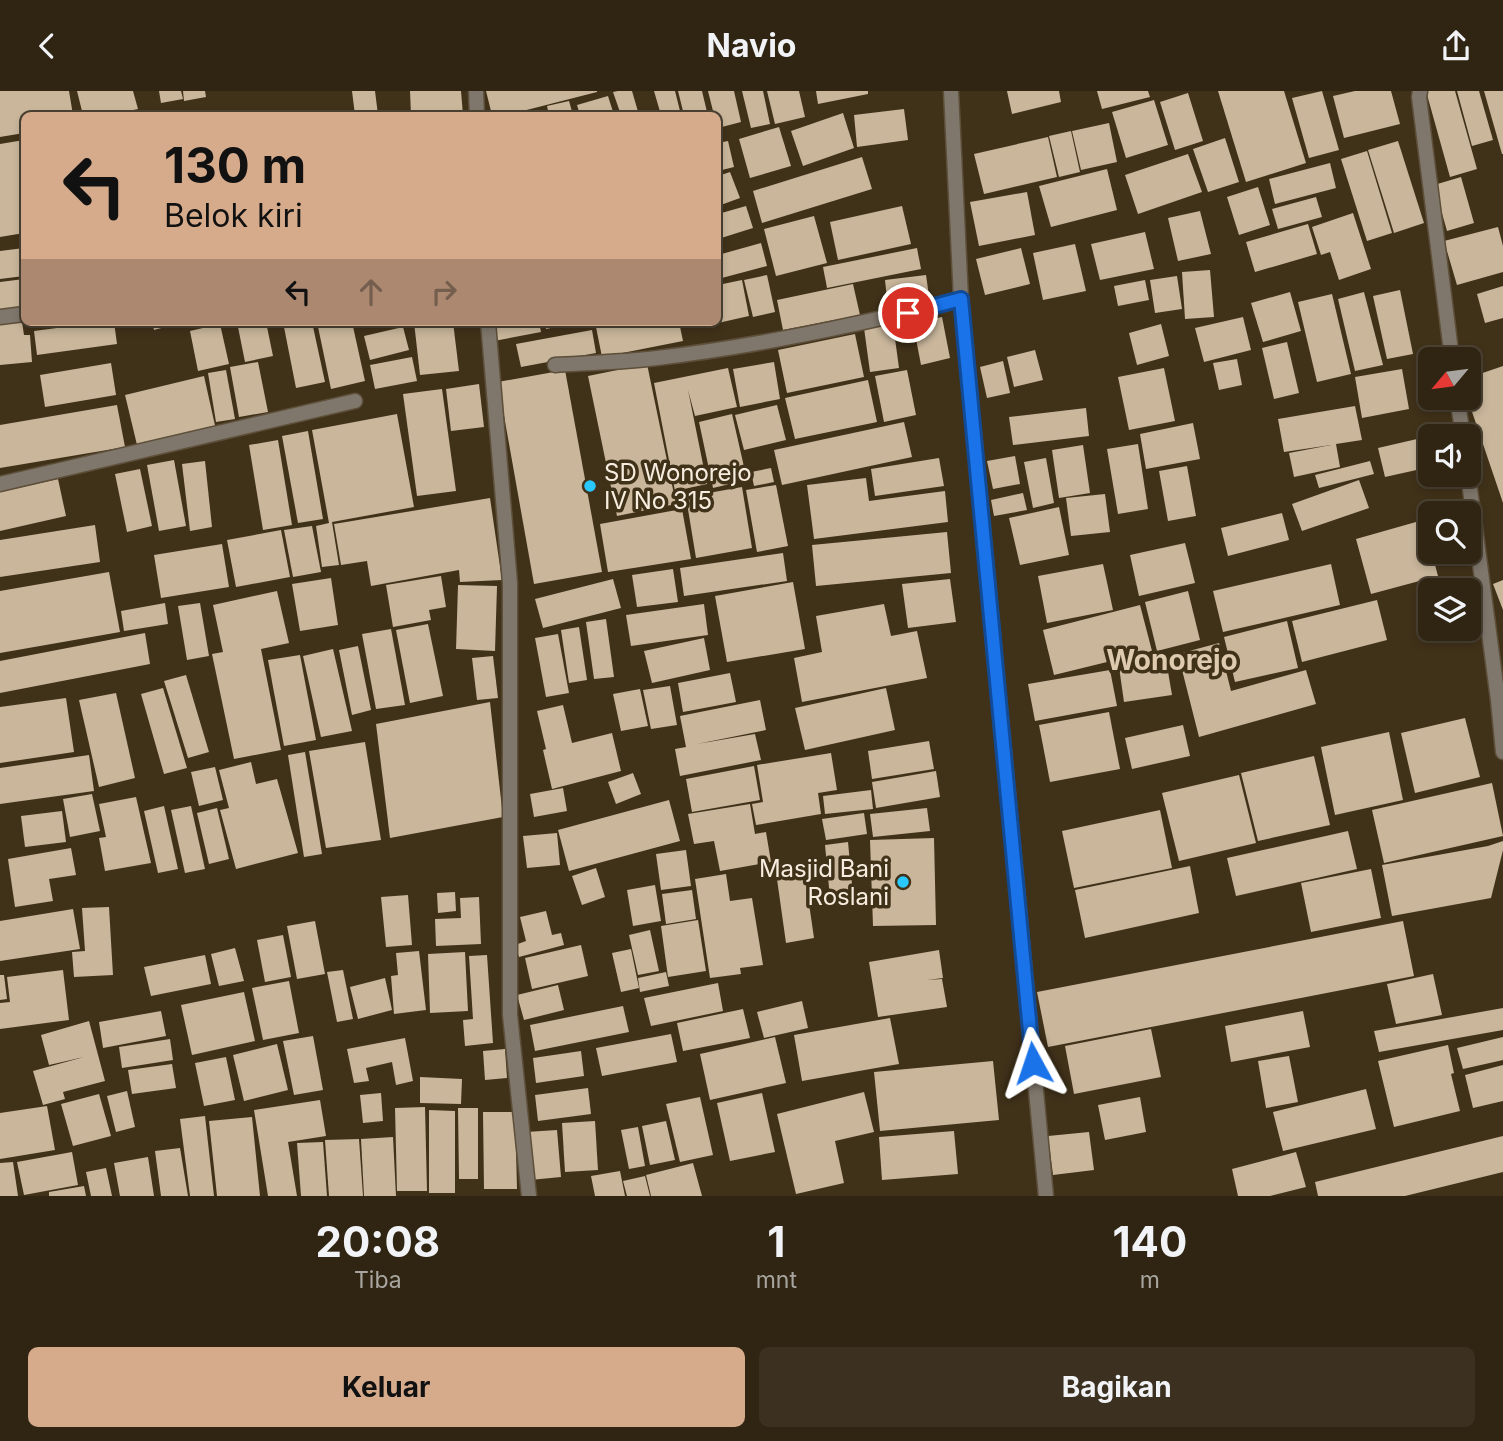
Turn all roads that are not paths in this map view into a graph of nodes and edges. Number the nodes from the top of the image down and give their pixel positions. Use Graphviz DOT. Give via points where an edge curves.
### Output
graph roads {
  1 [pos="476,91"];
  2 [pos="951,91"];
  3 [pos="1420,91"];
  4 [pos="477,112"];
  5 [pos="961,299"];
  6 [pos="21,314"];
  7 [pos="0,317"];
  8 [pos="488,326"];
  9 [pos="1450,347"];
  10 [pos="555,365"];
  11 [pos="355,401"];
  12 [pos="0,484"];
  13 [pos="1470,487"];
  14 [pos="1503,752"];
  15 [pos="529,1196"];
  16 [pos="1046,1196"];
  1 -- 4 [label="street"];
  2 -- 5 [label="street"];
  3 -- 9 [label="street"];
  5 -- 10 [label="street" via="754,343 658,358"];
  5 -- 16 [label="street"];
  6 -- 7 [label="street"];
  8 -- 15 [label="street" via="510,583 510,1014"];
  11 -- 12 [label="street"];
  13 -- 14 [label="street"];
}
